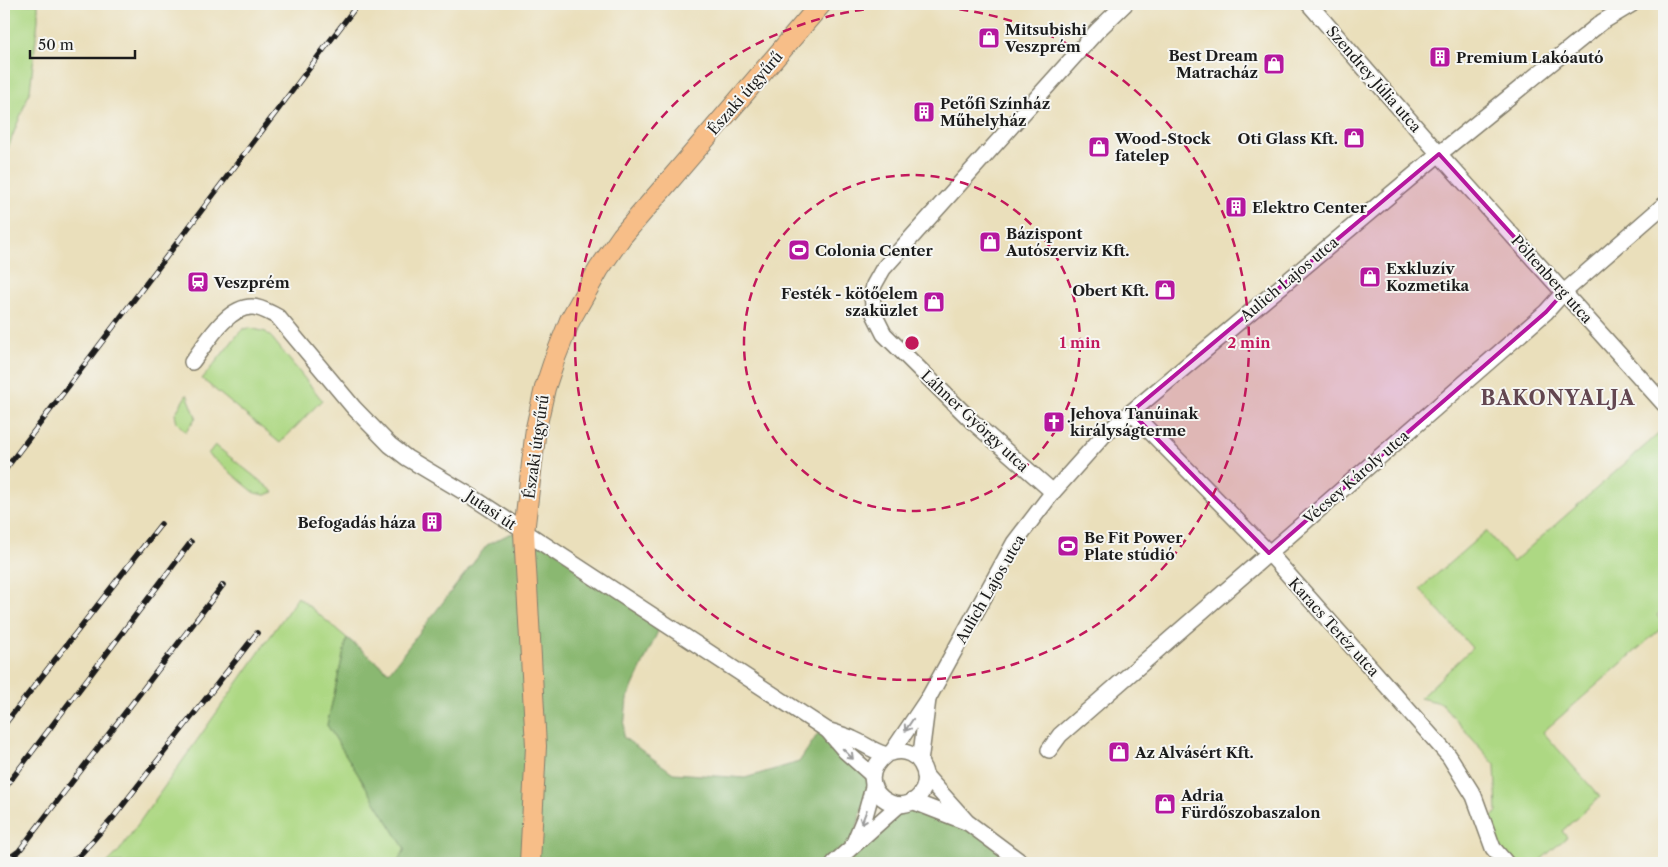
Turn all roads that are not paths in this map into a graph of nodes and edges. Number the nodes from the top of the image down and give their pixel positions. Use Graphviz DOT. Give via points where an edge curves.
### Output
graph roads {
  1 [pos="821,4"];
  2 [pos="1125,4"];
  3 [pos="1309,4"];
  4 [pos="1632,4"];
  5 [pos="1439,154"];
  6 [pos="1664,205"];
  7 [pos="1564,292"];
  8 [pos="192,362"];
  9 [pos="1664,404"];
  10 [pos="1131,412"];
  11 [pos="1053,492"];
  12 [pos="524,533"];
  13 [pos="1269,553"];
  14 [pos="928,697"];
  15 [pos="827,730"];
  16 [pos="1049,750"];
  17 [pos="889,754"];
  18 [pos="923,768"];
  19 [pos="873,781"];
  20 [pos="906,803"];
  21 [pos="967,822"];
  22 [pos="852,846"];
  23 [pos="530,863"];
  24 [pos="834,863"];
  25 [pos="1022,863"];
  26 [pos="1506,863"];
  1 -- 12 [label="main road, Északi útgyűrű" via="622,236 580,302 545,388 530,464"];
  2 -- 11 [label="street, Láhner György utca" via="883,269 872,295 874,314 884,334 973,422"];
  3 -- 5 [label="street, Szendrey Júlia utca"];
  4 -- 5 [label="street, Aulich Lajos utca" via="1602,22"];
  5 -- 7 [label="street, Pöltenberg utca"];
  5 -- 10 [label="street, Aulich Lajos utca"];
  6 -- 7 [label="street, Vécsey Károly utca"];
  7 -- 9 [label="street, Pöltenberg utca"];
  7 -- 13 [label="street, Vécsey Károly utca" via="1546,312"];
  8 -- 12 [label="street, Jutasi út" via="222,322 242,308 253,307 278,317 354,408 390,445"];
  10 -- 11 [label="street, Aulich Lajos utca" via="1103,436"];
  10 -- 13 [label="street, Karacs Teréz utca"];
  11 -- 14 [label="street, Aulich Lajos utca" via="1014,543"];
  12 -- 15 [label="street, Jutasi út"];
  12 -- 23 [label="main road, Északi útgyűrű" via="536,746"];
  13 -- 16 [label="street, Vécsey Károly utca" via="1060,736"];
  13 -- 26 [label="street, Karacs Teréz utca" via="1449,756 1474,796 1493,848"];
  14 -- 17 [label="street, Aulich Lajos utca, one-way"];
  14 -- 18 [label="street, Aulich Lajos utca"];
  15 -- 17 [label="street, Jutasi út"];
  15 -- 19 [label="street, Jutasi út, one-way"];
  17 -- 18 [label="street, Jutasi út" via="907,753"];
  17 -- 19 [label="street" via="875,765"];
  18 -- 20 [label="street" via="923,790"];
  18 -- 21 [label="street, Jutasi út"];
  19 -- 20 [label="street, Jutasi út" via="877,794 886,801"];
  19 -- 22 [label="street, one-way" via="865,816"];
  20 -- 21 [label="street, Jutasi út"];
  20 -- 22 [label="street"];
  21 -- 25 [label="street, Jutasi út"];
  22 -- 24 [label="street"];
}
